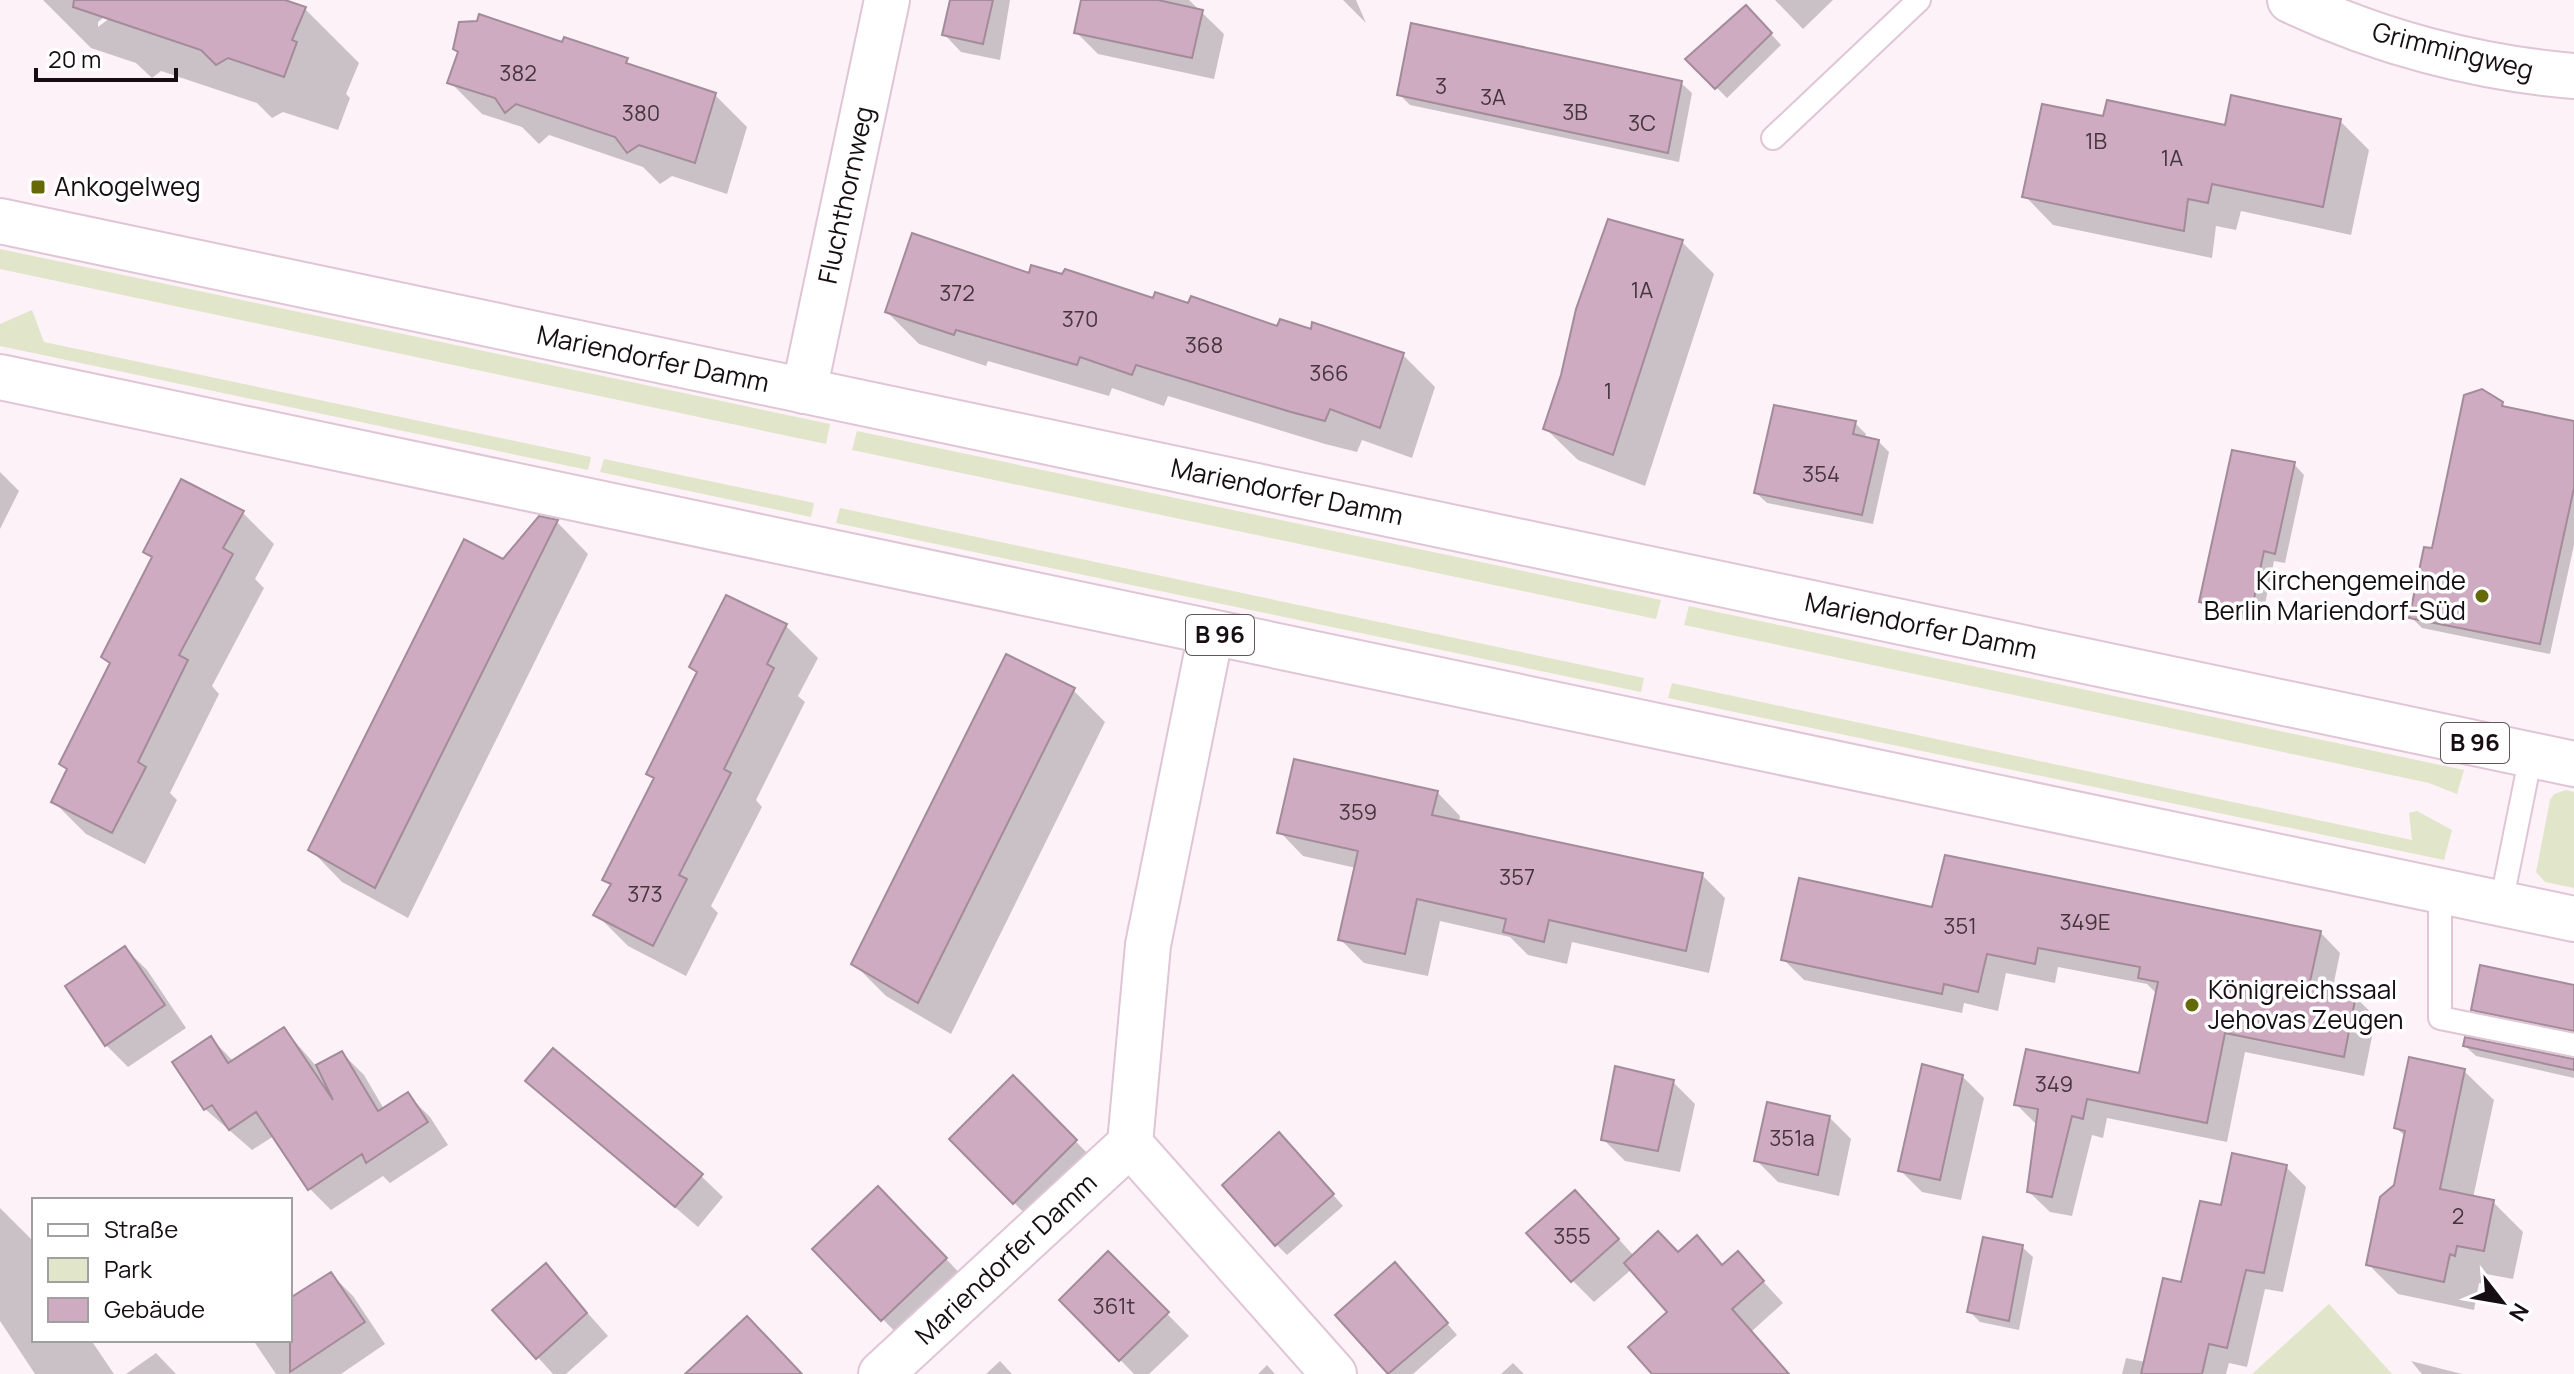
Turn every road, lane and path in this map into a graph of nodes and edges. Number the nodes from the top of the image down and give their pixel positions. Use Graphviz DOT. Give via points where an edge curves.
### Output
graph roads {
  1 [pos="887,0"];
  2 [pos="1919,0"];
  3 [pos="2290,0"];
  4 [pos="2574,76"];
  5 [pos="1773,138"];
  6 [pos="0,221"];
  7 [pos="0,377"];
  8 [pos="804,391"];
  9 [pos="1211,633"];
  10 [pos="2531,755"];
  11 [pos="2574,764"];
  12 [pos="2440,891"];
  13 [pos="2501,904"];
  14 [pos="2574,919"];
  15 [pos="2574,1045"];
  16 [pos="1130,1144"];
  17 [pos="881,1374"];
  18 [pos="1334,1374"];
  1 -- 8 [label="main road, Fluchthornweg"];
  2 -- 5 [label="lane"];
  3 -- 4 [label="main road, Grimmingweg" via="2379,35 2499,68"];
  6 -- 8 [label="main road, Mariendorfer Damm / B 96"];
  7 -- 9 [label="main road, B 96"];
  8 -- 10 [label="main road, Mariendorfer Damm / B 96"];
  9 -- 12 [label="main road, B 96"];
  9 -- 16 [label="main road" via="1148,945"];
  10 -- 11 [label="main road, Mariendorfer Damm / B 96"];
  10 -- 13 [label="lane"];
  12 -- 13 [label="main road, B 96"];
  12 -- 15 [label="lane" via="2440,1018"];
  13 -- 14 [label="main road, B 96"];
  16 -- 17 [label="main road, Mariendorfer Damm"];
  16 -- 18 [label="main road"];
}
